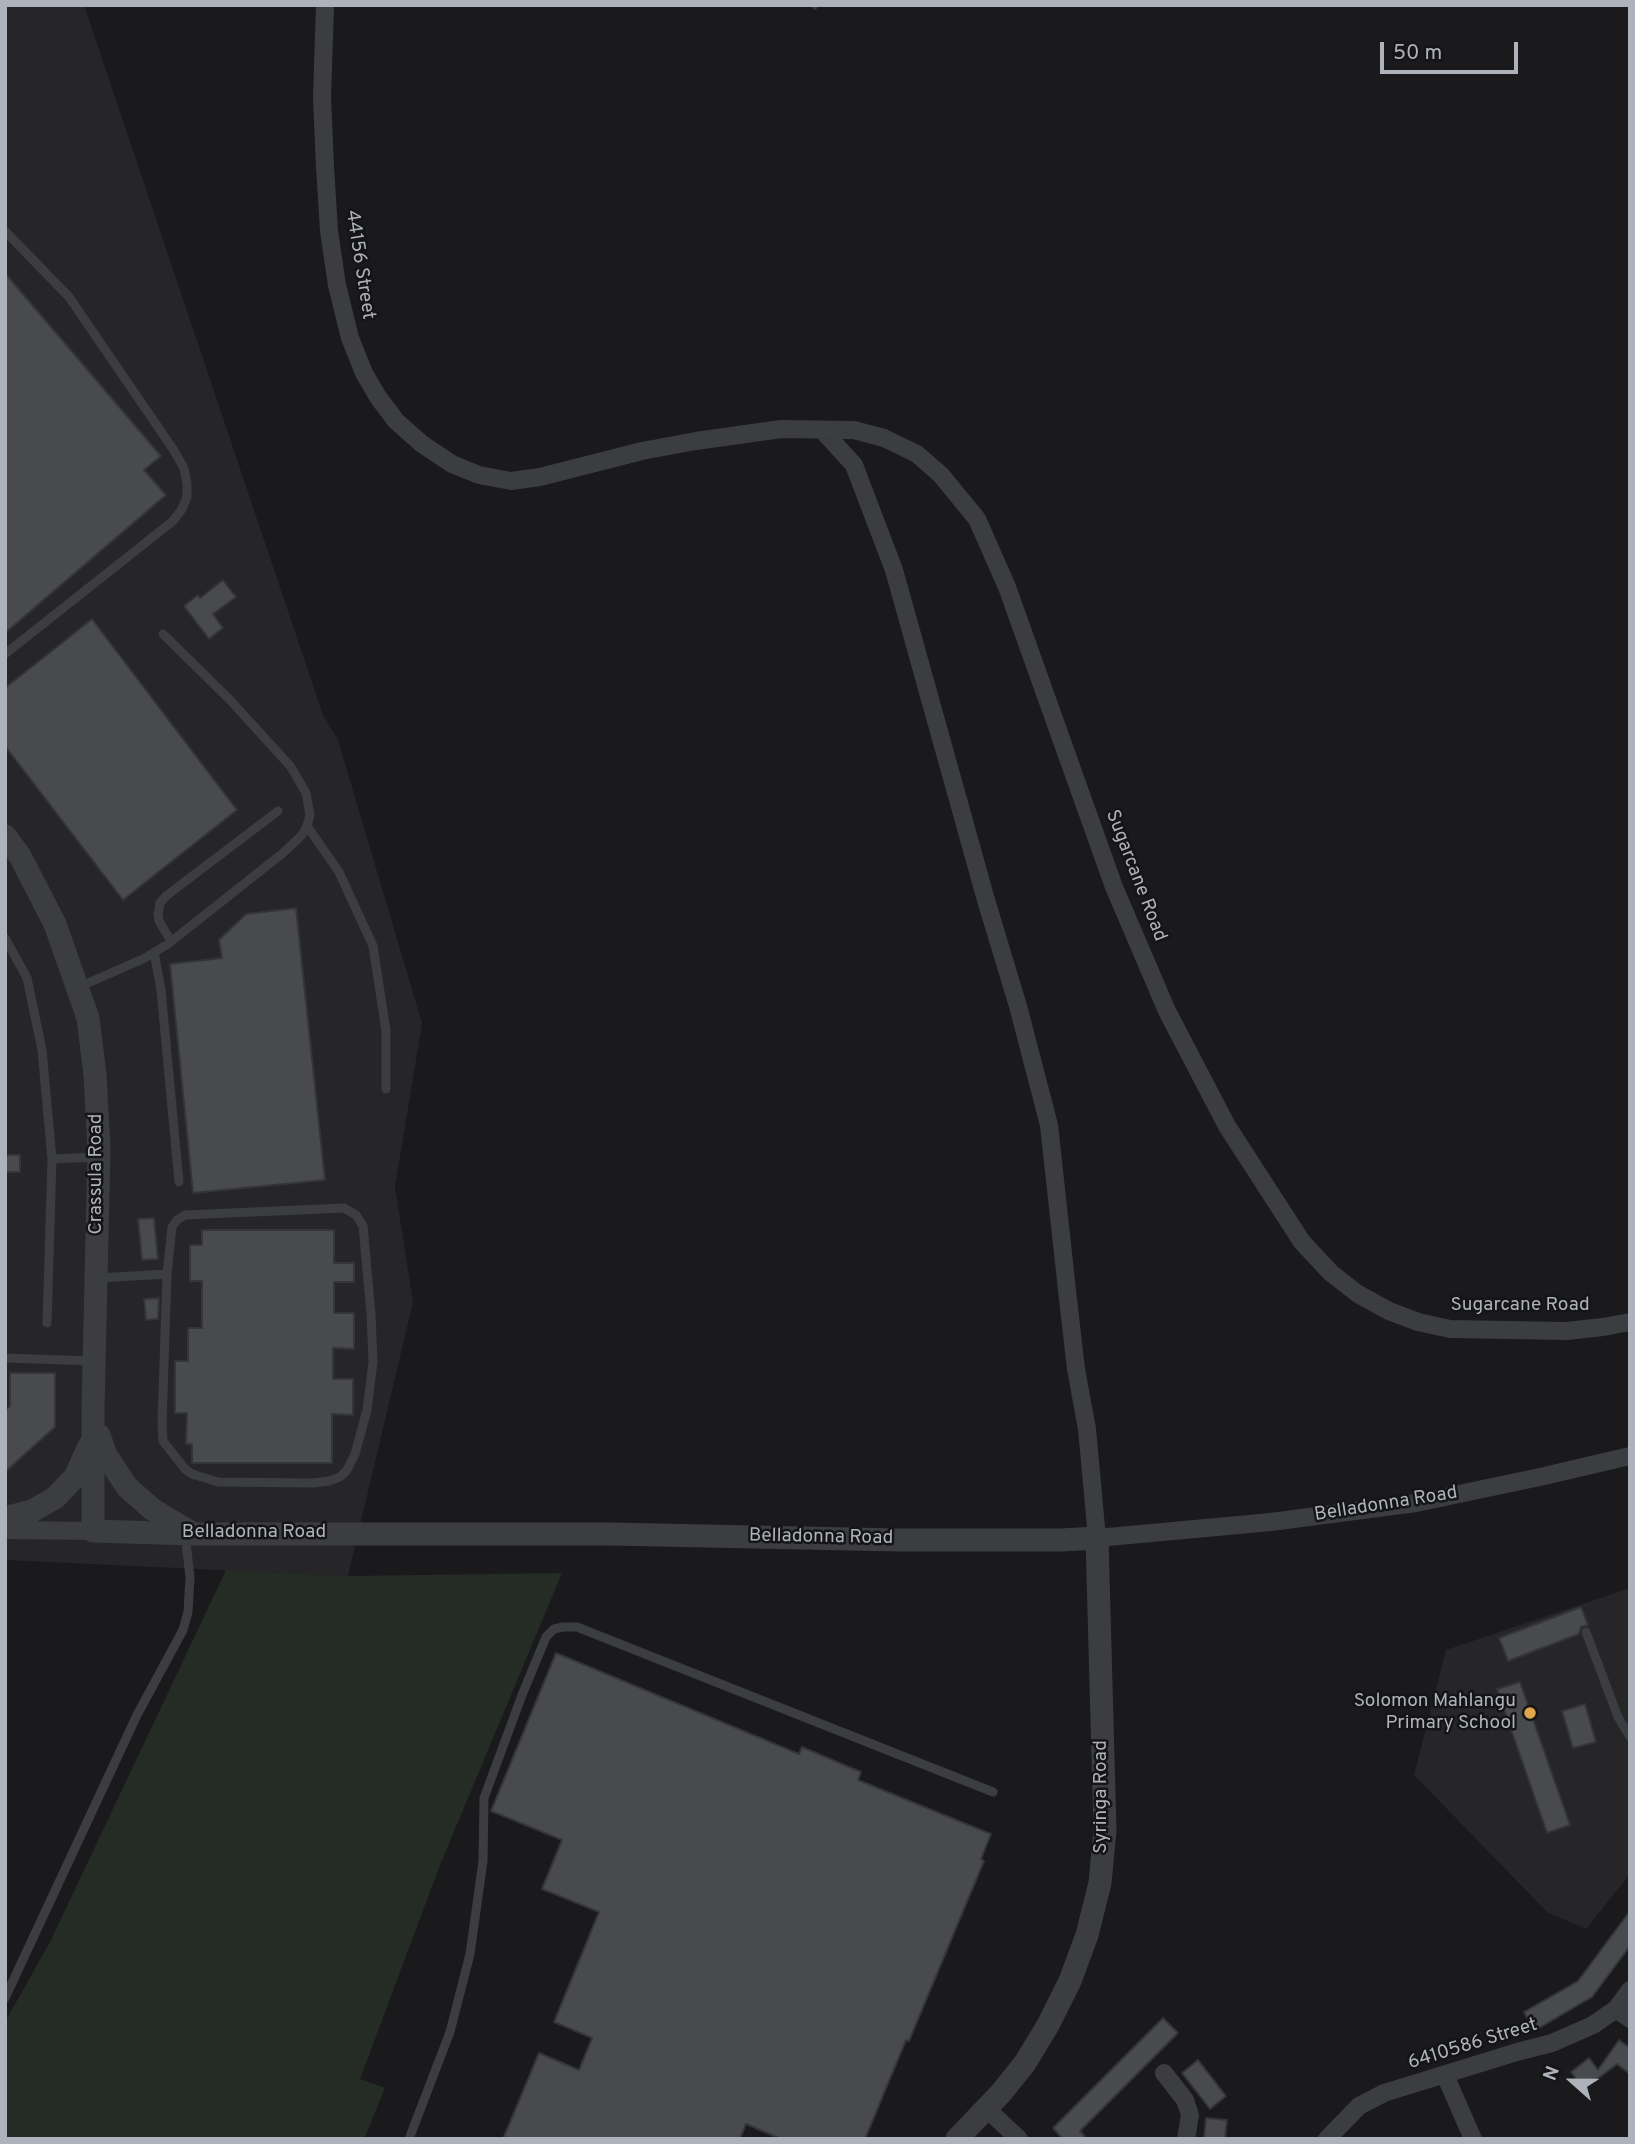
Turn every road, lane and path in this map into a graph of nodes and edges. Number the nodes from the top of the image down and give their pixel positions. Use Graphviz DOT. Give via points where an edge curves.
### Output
graph roads {
  1 [pos="325,5"];
  2 [pos="5,231"];
  3 [pos="823,431"];
  4 [pos="642,451"];
  5 [pos="163,634"];
  6 [pos="5,654"];
  7 [pos="278,811"];
  8 [pos="307,826"];
  9 [pos="5,836"];
  10 [pos="5,938"];
  11 [pos="171,941"];
  12 [pos="154,952"];
  13 [pos="77,988"];
  14 [pos="386,1089"];
  15 [pos="99,1157"];
  16 [pos="52,1159"];
  17 [pos="179,1182"];
  18 [pos="167,1274"];
  19 [pos="96,1278"];
  20 [pos="1630,1322"];
  21 [pos="47,1323"];
  22 [pos="5,1359"];
  23 [pos="94,1361"];
  24 [pos="94,1420"];
  25 [pos="1630,1456"];
  26 [pos="5,1518"];
  27 [pos="5,1530"];
  28 [pos="93,1531"];
  29 [pos="189,1533"];
  30 [pos="1097,1538"];
  31 [pos="1586,1632"];
  32 [pos="1630,1737"];
  33 [pos="993,1792"];
  34 [pos="1630,1990"];
  35 [pos="5,1998"];
  36 [pos="1623,2014"];
  37 [pos="1164,2073"];
  38 [pos="1445,2075"];
  39 [pos="987,2109"];
  40 [pos="409,2139"];
  41 [pos="957,2139"];
  42 [pos="1019,2139"];
  43 [pos="1186,2139"];
  44 [pos="1327,2139"];
  45 [pos="1472,2139"];
  1 -- 4 [label="street, 44156 Street" via="323,98 329,232 350,338 378,397 422,444 479,475 511,481 540,477"];
  2 -- 6 [label="lane" via="68,297 173,449 184,468 187,497 173,521"];
  3 -- 4 [label="street, Sugarcane Road" via="781,429"];
  3 -- 20 [label="street, Sugarcane Road" via="854,430 917,454 942,475 977,519 1012,600 1114,887 1167,1011 1227,1126 1302,1242 1359,1294 1418,1322 1450,1329 1567,1331"];
  3 -- 30 [label="street" via="854,465 894,570 1049,1125"];
  5 -- 8 [label="lane" via="291,766 306,793"];
  7 -- 11 [label="lane" via="160,903 159,921"];
  8 -- 11 [label="lane" via="283,853"];
  8 -- 14 [label="lane" via="339,872 373,946 386,1031"];
  9 -- 13 [label="street, Crassula Road" via="55,924"];
  10 -- 16 [label="lane" via="27,978 42,1049"];
  11 -- 12 [label="lane"];
  12 -- 13 [label="lane"];
  12 -- 17 [label="lane"];
  13 -- 15 [label="street, Crassula Road" via="88,1018"];
  15 -- 16 [label="lane"];
  15 -- 19 [label="street, Crassula Road"];
  16 -- 21 [label="lane"];
  18 -- 18 [label="lane" via="172,1227 186,1215 344,1209 356,1215 363,1226 373,1362 355,1454 340,1477 312,1483 218,1482 185,1469 163,1441"];
  18 -- 19 [label="lane"];
  19 -- 23 [label="street, Crassula Road"];
  22 -- 23 [label="lane"];
  23 -- 24 [label="street, Crassula Road"];
  24 -- 26 [label="street" via="81,1466 66,1488 43,1506"];
  24 -- 28 [label="street, Crassula Road"];
  24 -- 29 [label="street" via="106,1455 127,1487"];
  25 -- 30 [label="street, Belladonna Road" via="1416,1503"];
  27 -- 28 [label="street, Belladonna Road"];
  28 -- 29 [label="street, Belladonna Road"];
  29 -- 30 [label="street, Belladonna Road"];
  29 -- 35 [label="lane" via="188,1612 183,1630 137,1715"];
  30 -- 39 [label="street, Syringa Road" via="1105,1830 1100,1884 1087,1935 1048,2025 1025,2063"];
  31 -- 32 [label="lane"];
  33 -- 40 [label="lane" via="577,1628 554,1629 546,1637 484,1798 483,1861 470,1954 450,2032"];
  34 -- 36 [label="street, 6410586 Street"];
  36 -- 38 [label="street, 6410586 Street" via="1552,2043"];
  37 -- 43 [label="street" via="1185,2100 1190,2116"];
  38 -- 44 [label="street, 6410586 Street" via="1384,2093 1359,2106"];
  38 -- 45 [label="street"];
  39 -- 41 [label="street, Syringa Road"];
  39 -- 42 [label="street"];
}
